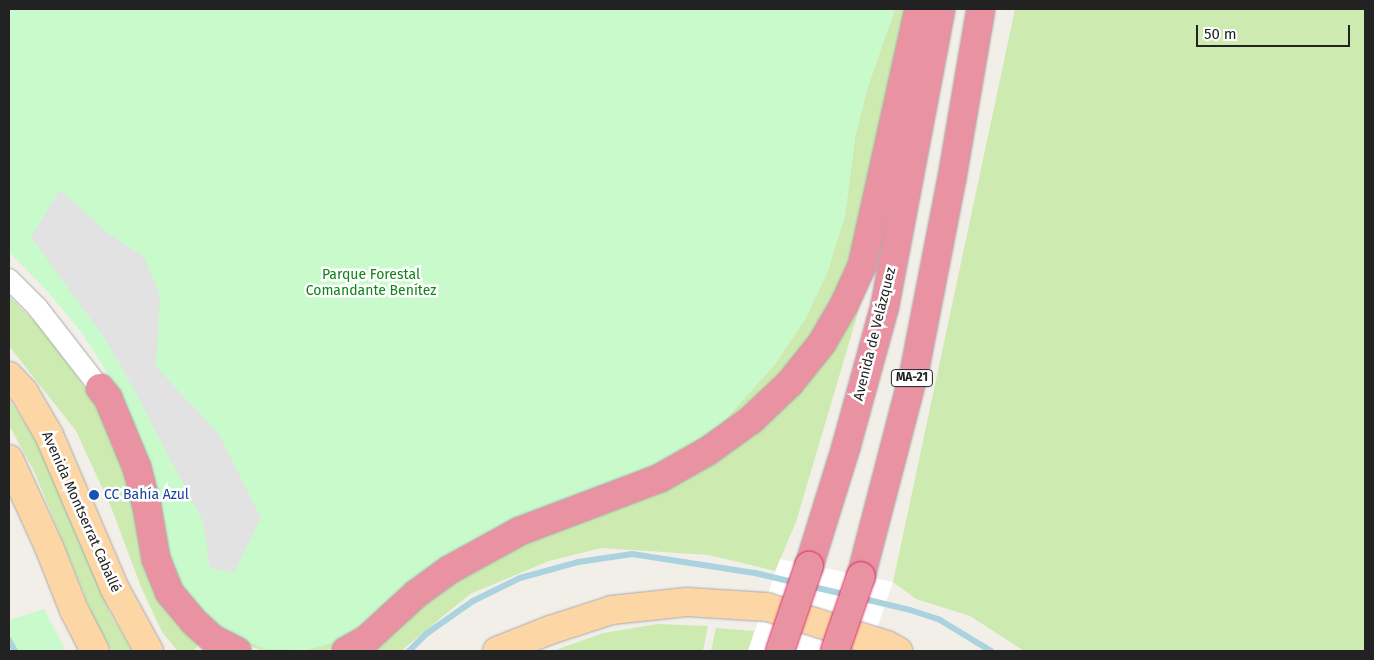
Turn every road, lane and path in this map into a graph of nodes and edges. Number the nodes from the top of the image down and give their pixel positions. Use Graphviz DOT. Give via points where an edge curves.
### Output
graph roads {
  1 [pos="919,9"];
  2 [pos="941,9"];
  3 [pos="981,9"];
  4 [pos="9,279"];
  5 [pos="9,376"];
  6 [pos="100,388"];
  7 [pos="9,459"];
  8 [pos="550,630"];
  9 [pos="96,651"];
  10 [pos="149,651"];
  11 [pos="237,651"];
  12 [pos="346,651"];
  13 [pos="497,651"];
  14 [pos="522,651"];
  15 [pos="780,651"];
  16 [pos="834,651"];
  17 [pos="898,651"];
  1 -- 12 [label="highway" via="862,266 822,343 790,383 751,420 708,451 660,478 520,531 449,570 416,594 366,640"];
  2 -- 15 [label="highway, Avenida de Velázquez, bridge" via="884,305 846,447"];
  3 -- 16 [label="highway, MA-21, bridge" via="915,368 861,576"];
  4 -- 6 [label="street" via="37,307"];
  5 -- 10 [label="main road, Avenida Montserrat Caballé" via="24,392 49,435 115,589"];
  6 -- 11 [label="highway" via="108,398 137,468 156,560 169,592 193,621 214,639"];
  7 -- 9 [label="main road" via="74,610"];
  8 -- 13 [label="main road"];
  8 -- 14 [label="main road"];
  8 -- 17 [label="main road" via="612,610 707,603 767,607"];
}
